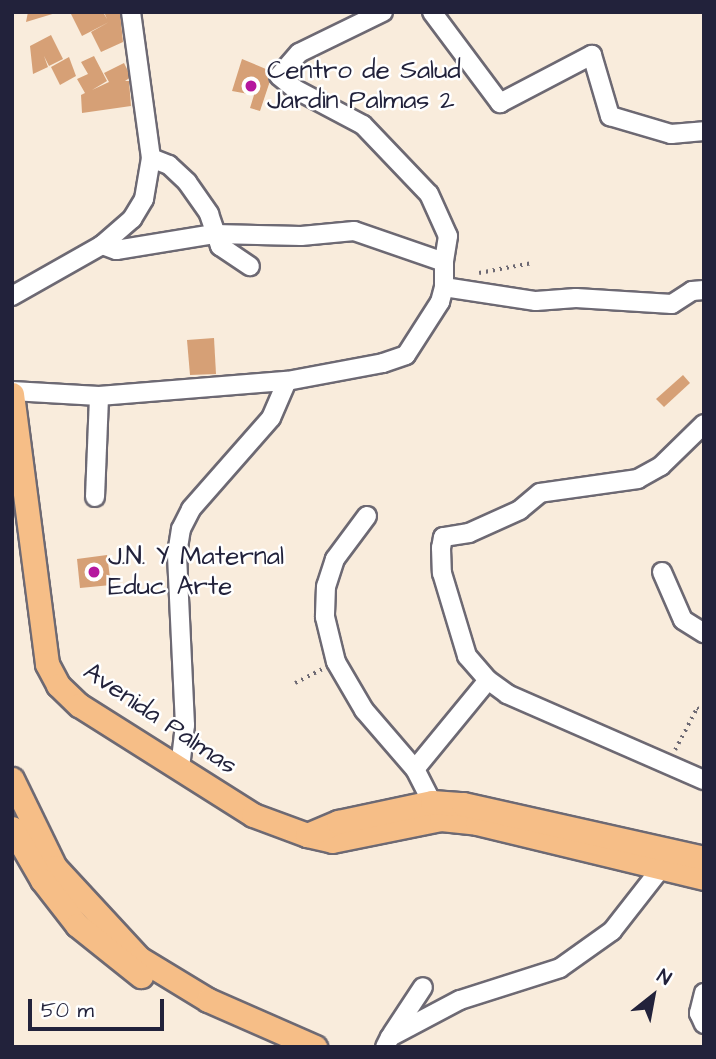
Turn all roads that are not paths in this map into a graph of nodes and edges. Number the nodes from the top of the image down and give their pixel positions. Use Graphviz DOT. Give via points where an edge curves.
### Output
graph roads {
  1 [pos="131,12"];
  2 [pos="383,12"];
  3 [pos="432,12"];
  4 [pos="704,131"];
  5 [pos="151,158"];
  6 [pos="214,234"];
  7 [pos="102,246"];
  8 [pos="444,262"];
  9 [pos="250,265"];
  10 [pos="444,287"];
  11 [pos="704,290"];
  12 [pos="12,296"];
  13 [pos="287,382"];
  14 [pos="12,393"];
  15 [pos="99,396"];
  16 [pos="704,424"];
  17 [pos="95,497"];
  18 [pos="367,516"];
  19 [pos="663,572"];
  20 [pos="704,633"];
  21 [pos="488,680"];
  22 [pos="180,768"];
  23 [pos="415,769"];
  24 [pos="12,779"];
  25 [pos="704,780"];
  26 [pos="432,802"];
  27 [pos="12,828"];
  28 [pos="307,835"];
  29 [pos="704,858"];
  30 [pos="662,867"];
  31 [pos="704,878"];
  32 [pos="423,987"];
  33 [pos="704,993"];
  34 [pos="704,1024"];
  35 [pos="388,1042"];
  36 [pos="277,1047"];
  37 [pos="316,1047"];
  1 -- 5 [label="street"];
  2 -- 8 [label="street" via="299,53 279,76 363,125 429,194 448,236"];
  3 -- 4 [label="street" via="500,103 585,55 596,60 610,116 671,135"];
  5 -- 6 [label="street" via="169,165 187,182 209,214"];
  5 -- 7 [label="street" via="144,199 132,219"];
  6 -- 7 [label="street" via="116,250"];
  6 -- 8 [label="street" via="301,236 354,231"];
  6 -- 9 [label="street" via="220,246"];
  7 -- 12 [label="street"];
  8 -- 10 [label="street"];
  10 -- 11 [label="street" via="536,301 576,298 672,304 692,291"];
  10 -- 13 [label="street" via="440,302 406,355"];
  13 -- 15 [label="street"];
  13 -- 22 [label="street" via="271,418 191,509 181,529 177,554 185,725"];
  14 -- 15 [label="street"];
  14 -- 22 [label="main road, Avenida Palmas" via="47,664 58,685 79,705"];
  15 -- 17 [label="street"];
  16 -- 21 [label="street" via="661,466 638,479 540,493 520,510 469,533 443,537 442,573 467,656"];
  18 -- 23 [label="street" via="335,559 326,586 325,617 336,662 364,710"];
  19 -- 20 [label="street" via="683,620"];
  21 -- 23 [label="street"];
  21 -- 25 [label="street" via="507,694"];
  22 -- 28 [label="main road, Avenida Palmas" via="253,815"];
  23 -- 26 [label="street"];
  24 -- 37 [label="main road" via="55,867 139,958 208,1000"];
  26 -- 28 [label="main road" via="338,822"];
  26 -- 29 [label="main road" via="463,803"];
  27 -- 36 [label="main road" via="42,880 77,925 132,971 200,1012"];
  28 -- 30 [label="main road, Avenida Palmas" via="332,841 441,819"];
  30 -- 31 [label="main road, Avenida Palmas"];
  30 -- 35 [label="street" via="611,931 560,968 460,1000"];
  32 -- 35 [label="street"];
  33 -- 34 [label="street" via="699,1013"];
}
